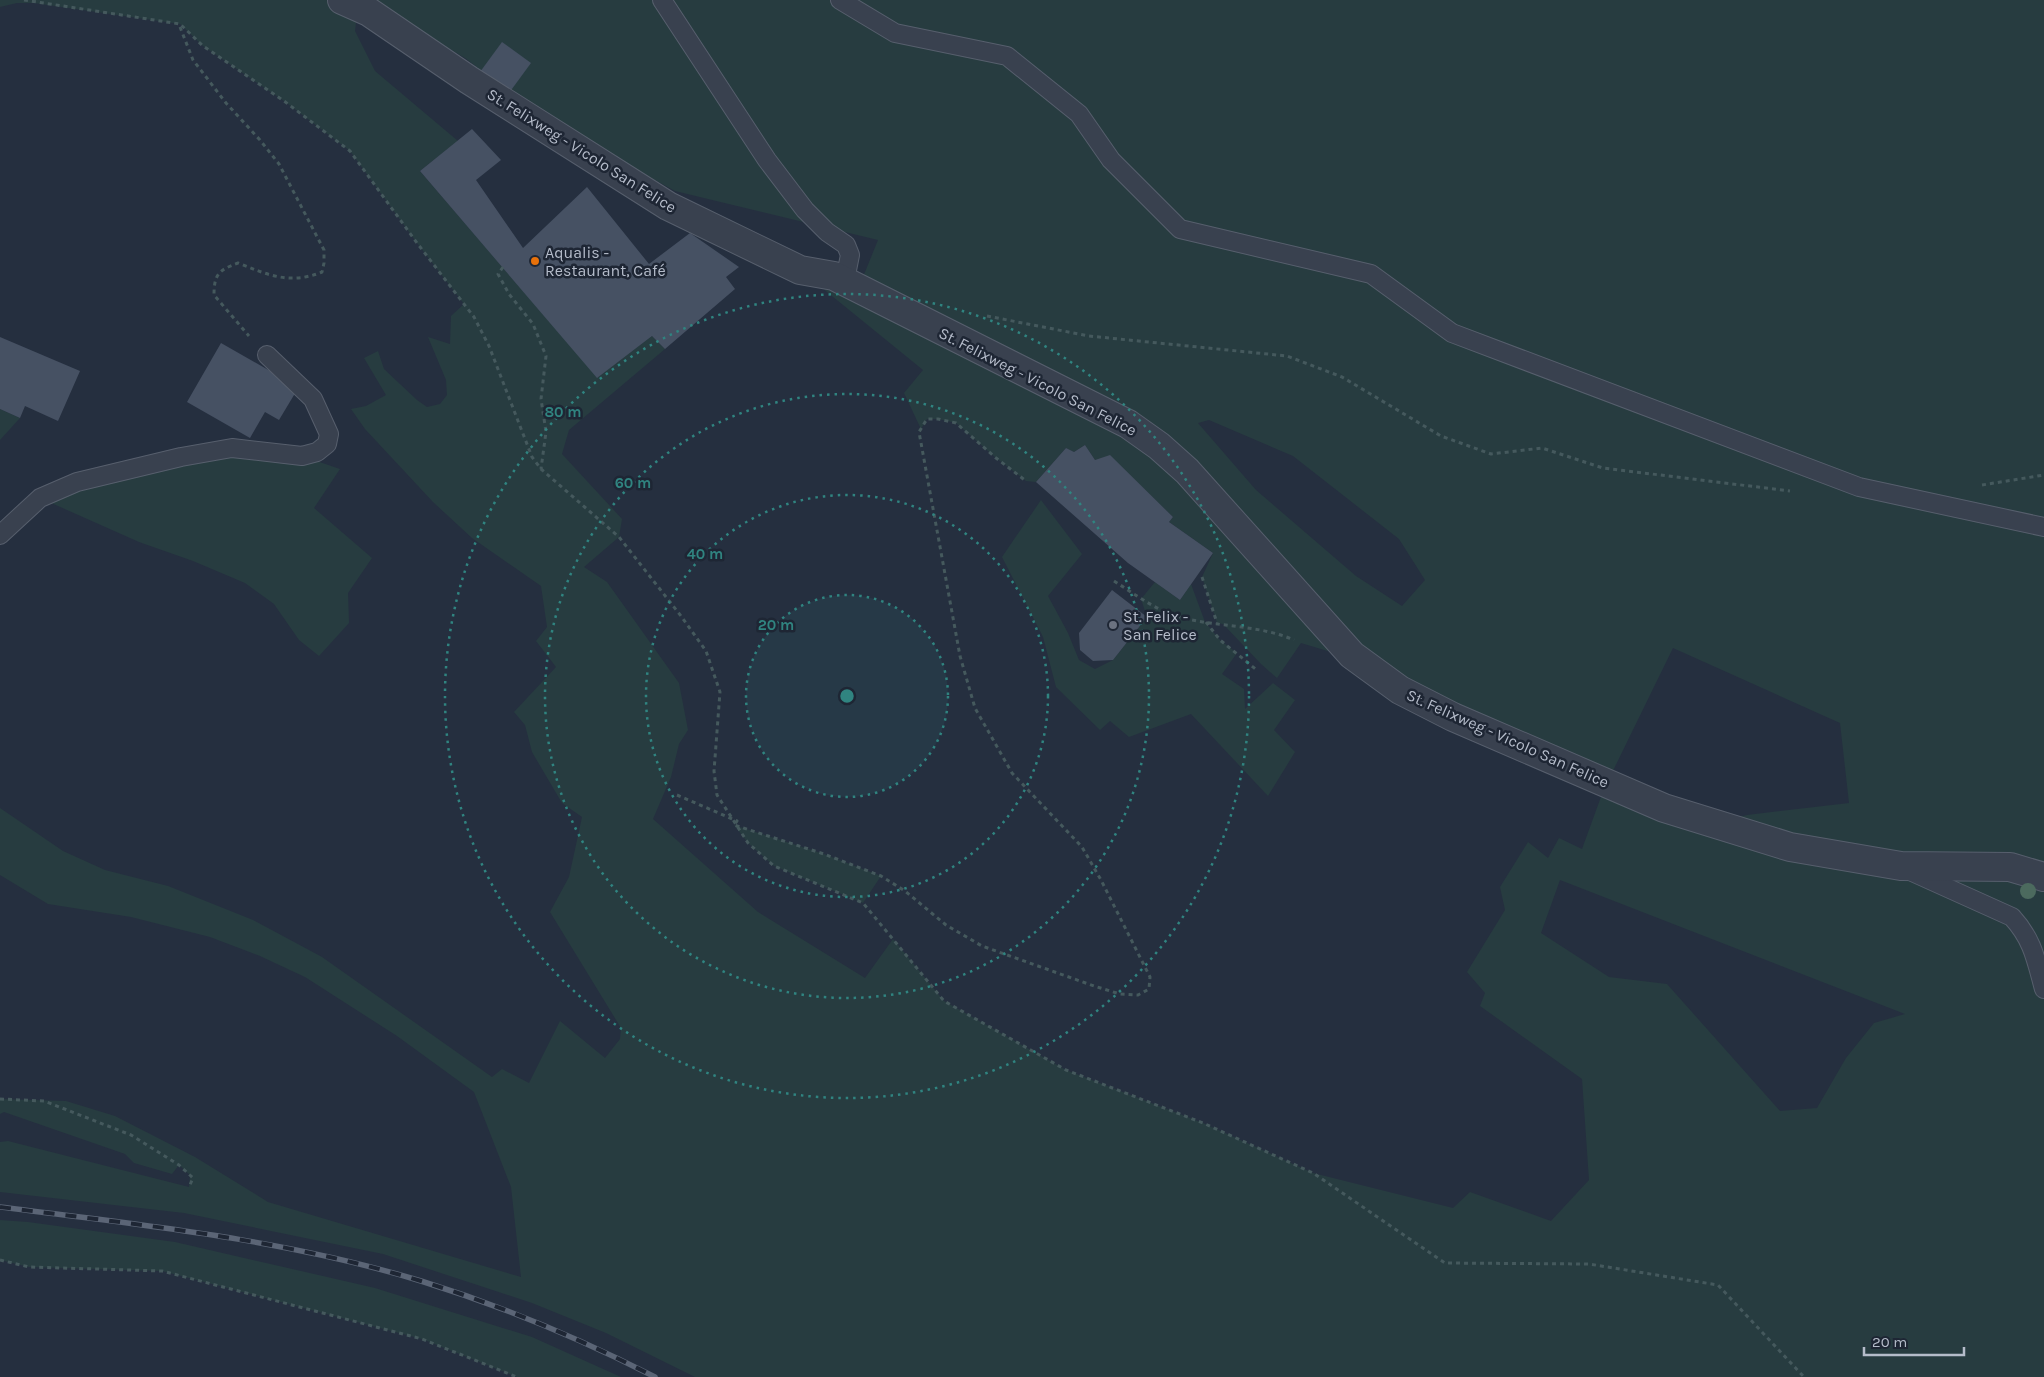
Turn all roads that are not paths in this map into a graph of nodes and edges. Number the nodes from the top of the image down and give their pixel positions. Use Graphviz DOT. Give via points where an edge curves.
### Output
graph roads {
  1 [pos="342,0"];
  2 [pos="662,0"];
  3 [pos="840,0"];
  4 [pos="834,276"];
  5 [pos="267,355"];
  6 [pos="2044,527"];
  7 [pos="0,534"];
  8 [pos="1901,866"];
  9 [pos="2044,878"];
  10 [pos="2044,989"];
  1 -- 4 [label="street, St. Felixweg - Vicolo San Felice" via="369,12 469,80 668,206 800,270"];
  2 -- 4 [label="lane" via="799,203 827,232 846,245 850,255 847,270"];
  3 -- 6 [label="lane" via="895,33 1007,56 1079,114 1111,160 1180,228 1371,274 1452,333 1860,487"];
  4 -- 8 [label="street, St. Felixweg - Vicolo San Felice" via="1128,424 1187,471 1352,655 1400,690 1453,718 1664,808 1790,847"];
  5 -- 7 [label="lane" via="313,399 329,434 327,444 317,452 302,456 232,448 77,482 40,498"];
  8 -- 9 [label="street, St. Felixweg - Vicolo San Felice" via="2010,868"];
  8 -- 10 [label="lane" via="2012,917 2032,946"];
}
